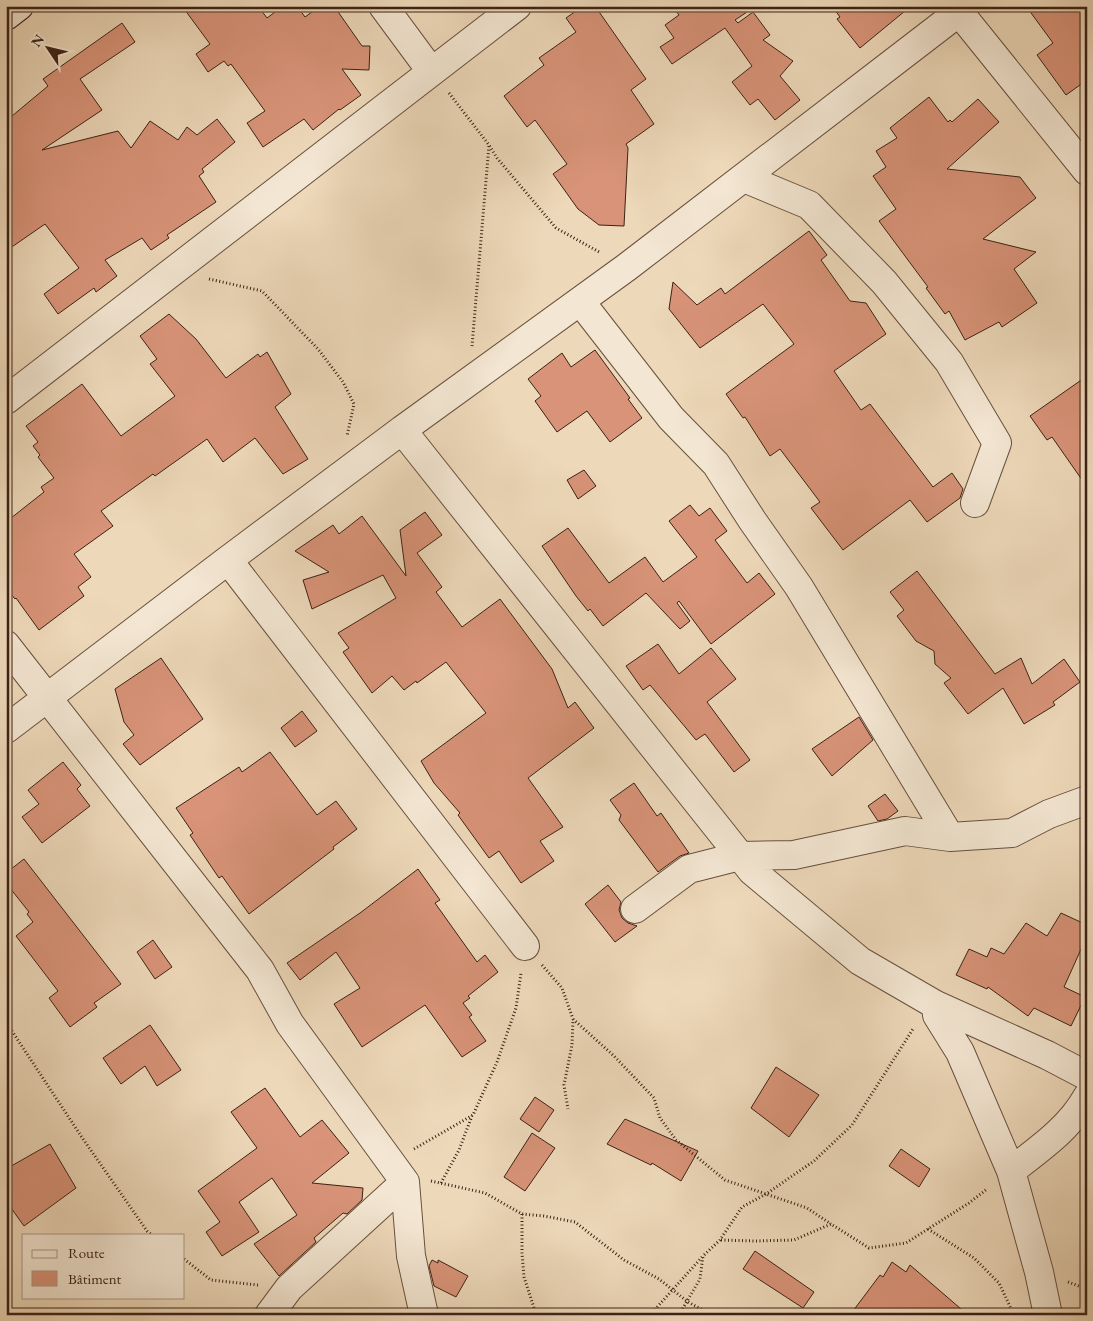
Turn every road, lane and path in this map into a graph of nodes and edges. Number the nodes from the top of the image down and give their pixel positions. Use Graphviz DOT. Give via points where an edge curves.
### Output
graph roads {
  1 [pos="19,6"];
  2 [pos="383,6"];
  3 [pos="517,6"];
  4 [pos="962,9"];
  5 [pos="6,16"];
  6 [pos="432,71"];
  7 [pos="489,145"];
  8 [pos="1087,171"];
  9 [pos="744,178"];
  10 [pos="627,267"];
  11 [pos="168,276"];
  12 [pos="580,301"];
  13 [pos="464,385"];
  14 [pos="6,400"];
  15 [pos="402,430"];
  16 [pos="347,437"];
  17 [pos="975,503"];
  18 [pos="228,560"];
  19 [pos="6,645"];
  20 [pos="47,698"];
  21 [pos="6,728"];
  22 [pos="1087,800"];
  23 [pos="950,837"];
  24 [pos="740,856"];
  25 [pos="635,909"];
  26 [pos="525,946"];
  27 [pos="936,1005"];
  28 [pos="573,1019"];
  29 [pos="6,1022"];
  30 [pos="1087,1076"];
  31 [pos="1087,1097"];
  32 [pos="568,1108"];
  33 [pos="473,1115"];
  34 [pos="1011,1171"];
  35 [pos="405,1182"];
  36 [pos="441,1183"];
  37 [pos="766,1194"];
  38 [pos="522,1214"];
  39 [pos="831,1224"];
  40 [pos="928,1229"];
  41 [pos="151,1234"];
  42 [pos="720,1240"];
  43 [pos="703,1256"];
  44 [pos="185,1260"];
  45 [pos="289,1288"];
  46 [pos="672,1288"];
  47 [pos="688,1302"];
  48 [pos="269,1315"];
  49 [pos="424,1315"];
  50 [pos="538,1315"];
  51 [pos="650,1315"];
  52 [pos="680,1315"];
  53 [pos="712,1315"];
  54 [pos="1014,1315"];
  55 [pos="1048,1315"];
  1 -- 5 [label="street"];
  2 -- 6 [label="street"];
  3 -- 6 [label="street"];
  4 -- 8 [label="street"];
  4 -- 9 [label="street"];
  6 -- 7 [label="path"];
  6 -- 11 [label="street"];
  7 -- 10 [label="path" via="556,228"];
  7 -- 13 [label="path" via="473,340"];
  9 -- 10 [label="street"];
  9 -- 17 [label="street" via="809,205 884,282 948,362 997,443"];
  10 -- 12 [label="street"];
  11 -- 14 [label="street"];
  11 -- 16 [label="path" via="211,279 262,291 318,349 342,382 354,404"];
  12 -- 13 [label="street"];
  12 -- 23 [label="street" via="671,418 716,464 799,587"];
  13 -- 15 [label="street"];
  15 -- 18 [label="street"];
  15 -- 24 [label="street"];
  18 -- 20 [label="street"];
  18 -- 26 [label="street"];
  19 -- 20 [label="street"];
  20 -- 21 [label="street"];
  20 -- 35 [label="street" via="260,970 290,1024"];
  22 -- 23 [label="street" via="1012,833"];
  23 -- 24 [label="street" via="905,832 794,855"];
  24 -- 25 [label="street" via="689,869"];
  24 -- 27 [label="street" via="752,871 860,961"];
  26 -- 28 [label="path" via="562,988"];
  26 -- 33 [label="path" via="516,1008 497,1062"];
  27 -- 30 [label="street"];
  27 -- 34 [label="street" via="938,1015 960,1052"];
  27 -- 37 [label="path" via="914,1028 852,1125 814,1161"];
  28 -- 32 [label="path" via="572,1045 564,1085"];
  28 -- 37 [label="path" via="654,1098 660,1118 676,1140 725,1180"];
  29 -- 41 [label="path"];
  31 -- 34 [label="street" via="1052,1140"];
  33 -- 35 [label="path" via="411,1150"];
  33 -- 36 [label="path"];
  34 -- 40 [label="path"];
  34 -- 55 [label="street"];
  35 -- 36 [label="path"];
  35 -- 45 [label="street"];
  35 -- 49 [label="street" via="411,1256"];
  36 -- 38 [label="path" via="486,1193"];
  37 -- 39 [label="path" via="808,1208"];
  37 -- 42 [label="path" via="742,1207"];
  38 -- 46 [label="path" via="575,1222 624,1260"];
  38 -- 50 [label="path" via="524,1277"];
  39 -- 40 [label="path" via="868,1248 906,1243"];
  39 -- 42 [label="path" via="794,1240"];
  40 -- 54 [label="path" via="974,1258 999,1282"];
  42 -- 43 [label="path"];
  43 -- 46 [label="path"];
  43 -- 47 [label="path" via="700,1279"];
  44 -- 45 [label="path" via="211,1280"];
  45 -- 48 [label="street"];
  46 -- 47 [label="path"];
  46 -- 51 [label="path"];
  47 -- 52 [label="path"];
  47 -- 53 [label="path"];
}
